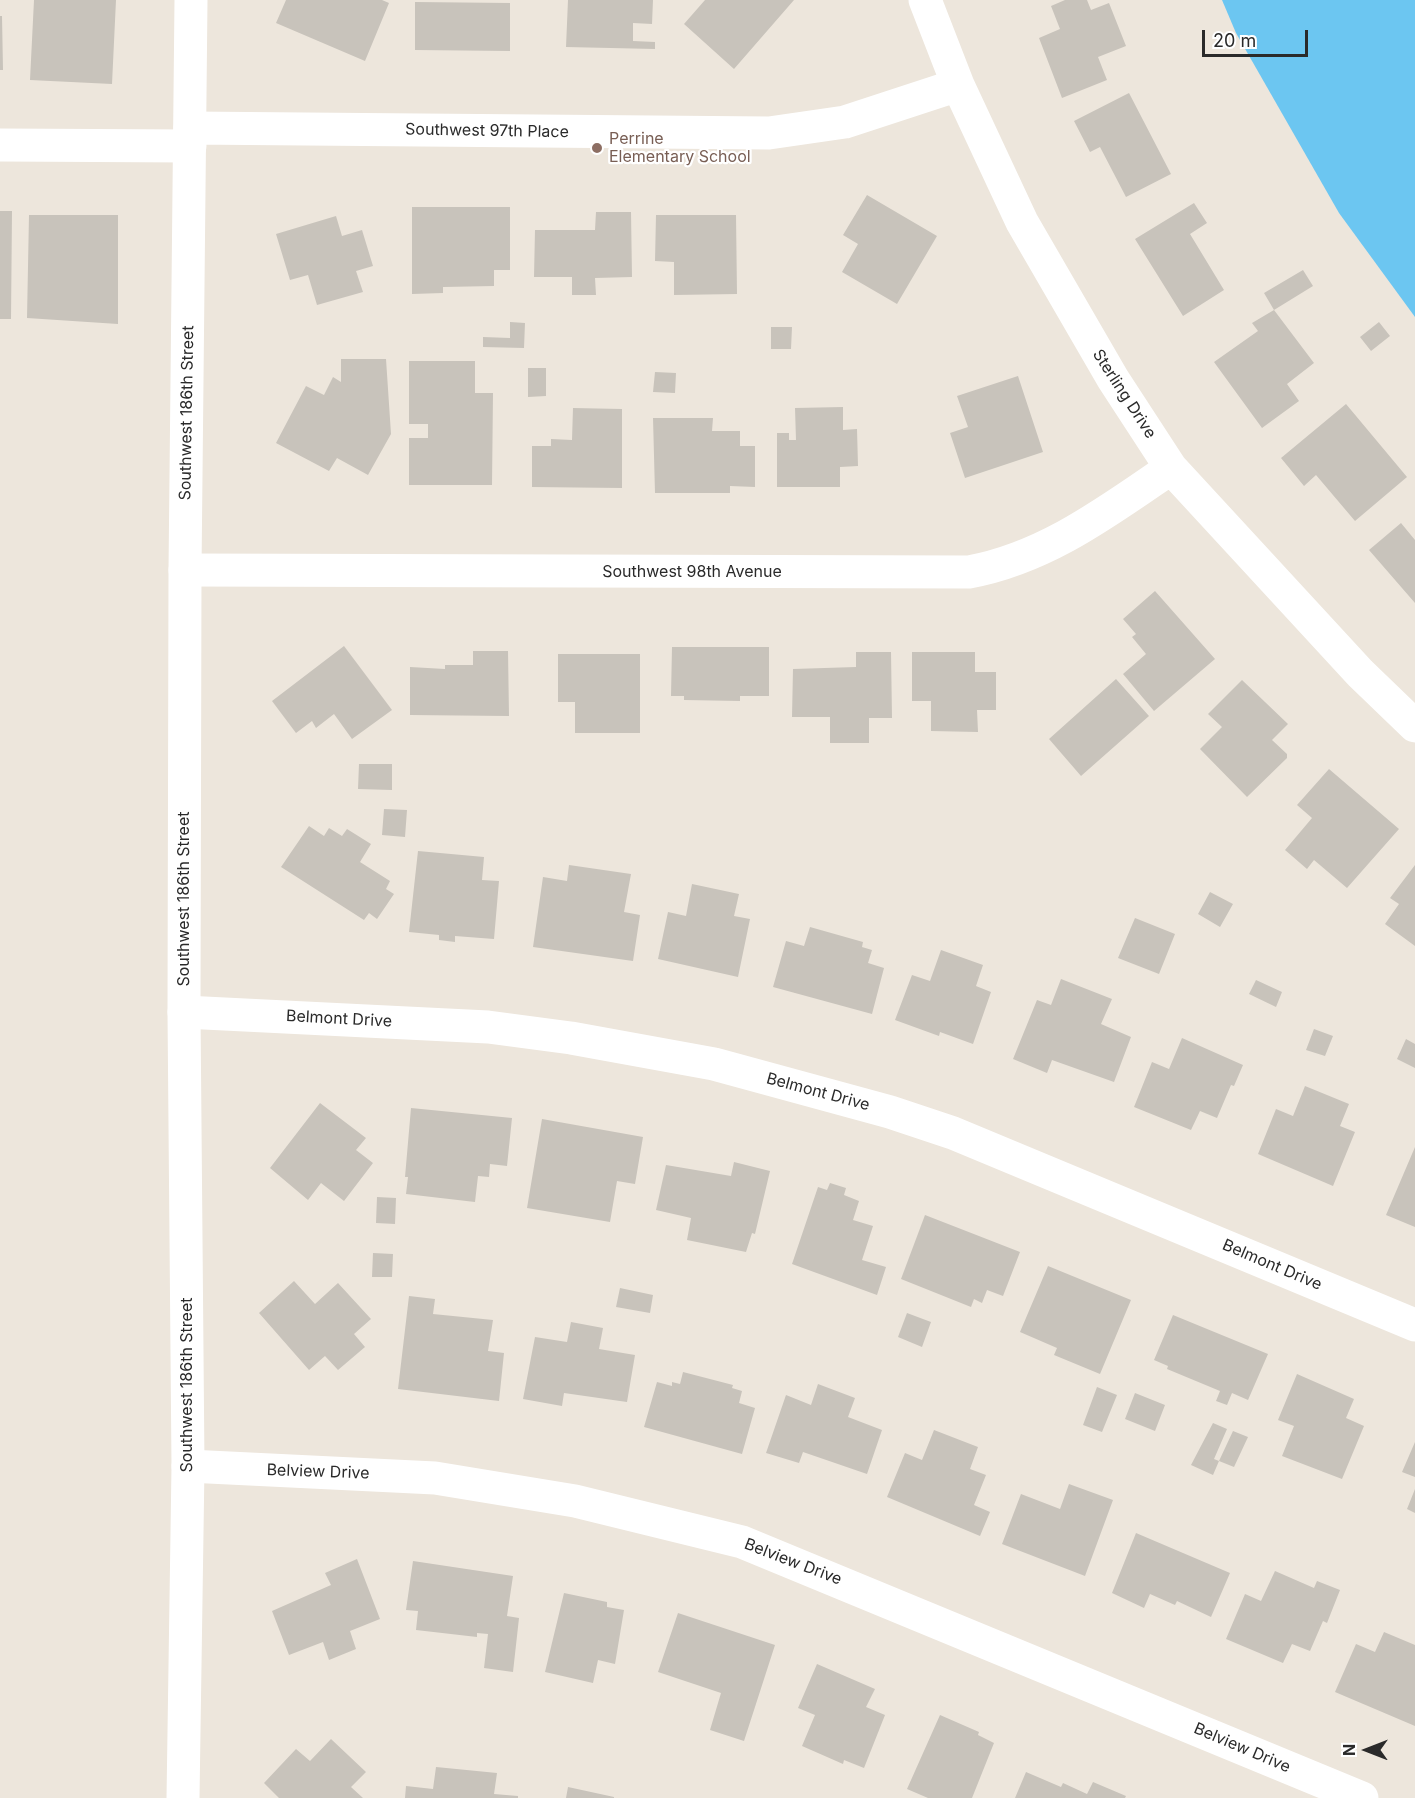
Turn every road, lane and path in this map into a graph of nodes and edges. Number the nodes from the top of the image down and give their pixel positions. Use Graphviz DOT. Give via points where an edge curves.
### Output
graph roads {
  1 [pos="191,0"];
  2 [pos="925,0"];
  3 [pos="958,85"];
  4 [pos="190,137"];
  5 [pos="0,145"];
  6 [pos="1171,468"];
  7 [pos="185,570"];
  8 [pos="1415,726"];
  9 [pos="184,1012"];
  10 [pos="1415,1325"];
  11 [pos="188,1466"];
  12 [pos="183,1798"];
  13 [pos="1362,1798"];
  1 -- 4 [label="street, Southwest 186th Street"];
  2 -- 3 [label="street, Sterling Drive"];
  3 -- 4 [label="street, Southwest 97th Place" via="845,122 769,133"];
  3 -- 6 [label="street, Sterling Drive" via="1044,263"];
  4 -- 5 [label="street, Southwest 97th Place"];
  4 -- 7 [label="street, Southwest 186th Street"];
  6 -- 7 [label="street, Southwest 98th Avenue" via="1054,544 1006,564 969,572"];
  6 -- 8 [label="street, Sterling Drive" via="1352,664"];
  7 -- 9 [label="street, Southwest 186th Street"];
  9 -- 10 [label="street, Belmont Drive" via="488,1027 714,1064 953,1133"];
  9 -- 11 [label="street, Southwest 186th Street"];
  11 -- 12 [label="street, Southwest 186th Street"];
  11 -- 13 [label="street, Belview Drive" via="435,1478 575,1502 741,1542"];
}
